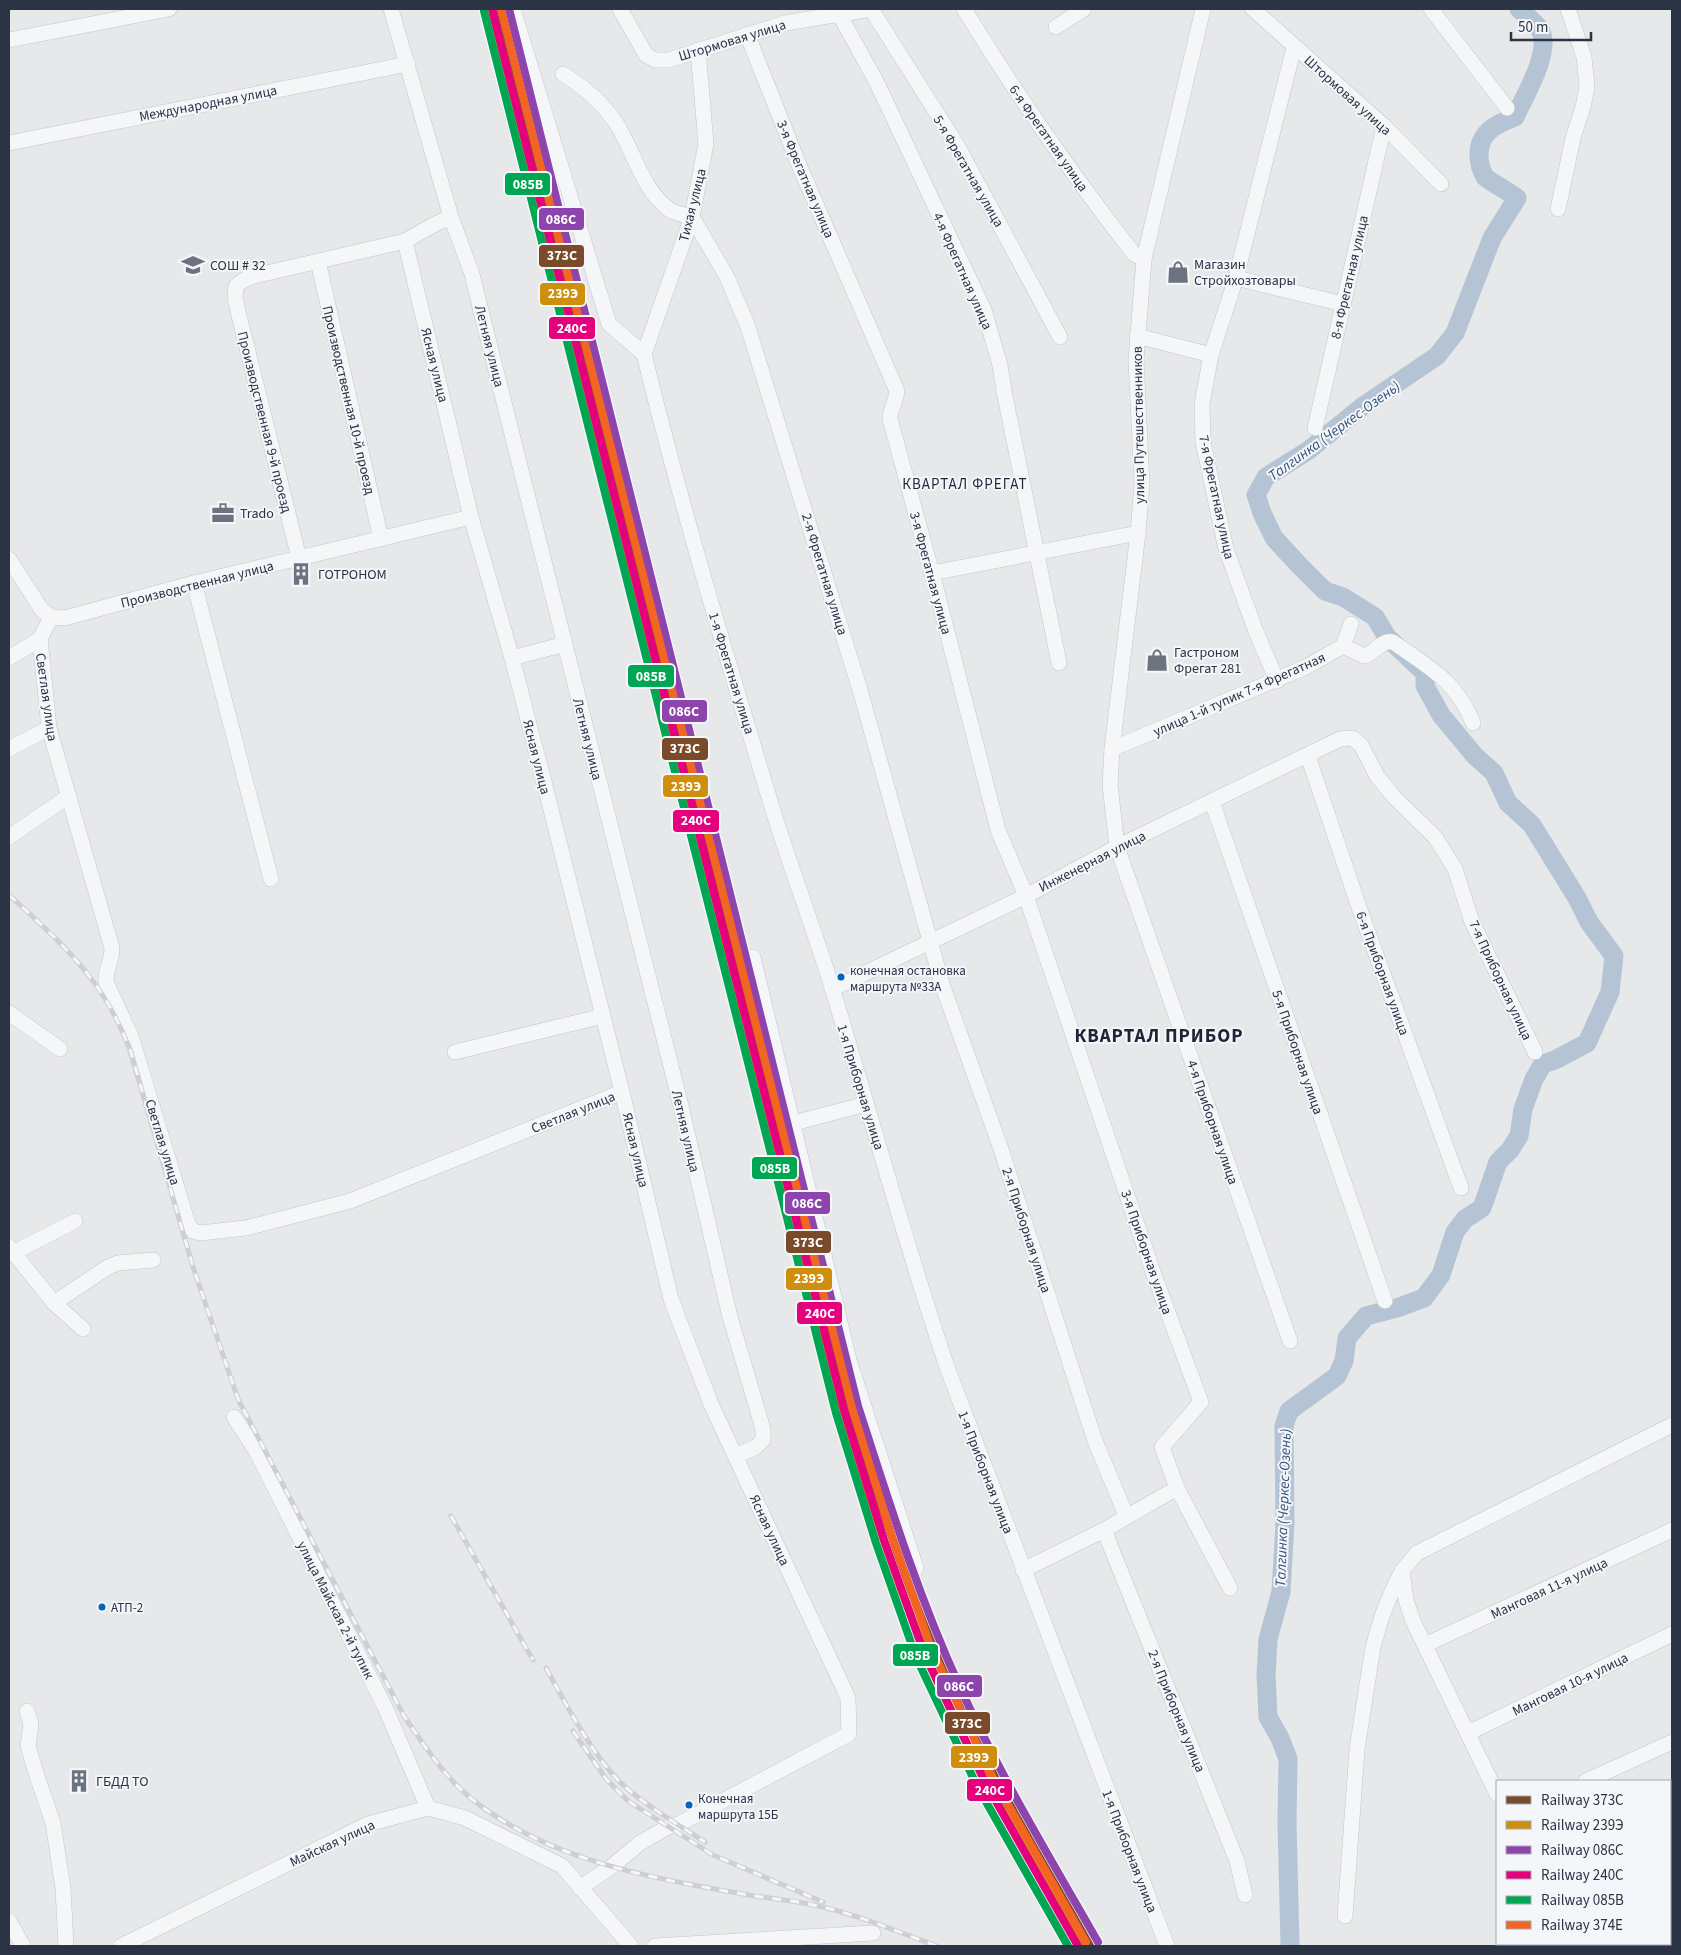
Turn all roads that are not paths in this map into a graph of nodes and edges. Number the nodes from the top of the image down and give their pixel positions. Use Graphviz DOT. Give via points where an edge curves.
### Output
graph roads {
  1 [pos="169,9"];
  2 [pos="391,9"];
  3 [pos="514,9"];
  4 [pos="620,9"];
  5 [pos="871,9"];
  6 [pos="964,9"];
  7 [pos="1084,9"];
  8 [pos="1203,9"];
  9 [pos="1252,9"];
  10 [pos="1431,9"];
  11 [pos="1568,9"];
  12 [pos="838,14"];
  13 [pos="1056,28"];
  14 [pos="747,34"];
  15 [pos="9,40"];
  16 [pos="1294,47"];
  17 [pos="698,50"];
  18 [pos="408,64"];
  19 [pos="563,74"];
  20 [pos="1507,108"];
  21 [pos="1384,126"];
  22 [pos="9,143"];
  23 [pos="1440,184"];
  24 [pos="1558,209"];
  25 [pos="451,217"];
  26 [pos="692,217"];
  27 [pos="405,241"];
  28 [pos="1144,259"];
  29 [pos="318,261"];
  30 [pos="1236,278"];
  31 [pos="1343,304"];
  32 [pos="1137,336"];
  33 [pos="1060,337"];
  34 [pos="644,354"];
  35 [pos="1211,355"];
  36 [pos="1315,428"];
  37 [pos="471,517"];
  38 [pos="1138,533"];
  39 [pos="381,539"];
  40 [pos="1036,552"];
  41 [pos="299,558"];
  42 [pos="10,564"];
  43 [pos="932,573"];
  44 [pos="194,583"];
  45 [pos="51,617"];
  46 [pos="1351,624"];
  47 [pos="40,639"];
  48 [pos="565,644"];
  49 [pos="1343,646"];
  50 [pos="9,658"];
  51 [pos="512,658"];
  52 [pos="1059,663"];
  53 [pos="1277,681"];
  54 [pos="1472,723"];
  55 [pos="49,728"];
  56 [pos="1352,738"];
  57 [pos="1112,748"];
  58 [pos="9,750"];
  59 [pos="1308,756"];
  60 [pos="69,796"];
  61 [pos="1212,802"];
  62 [pos="9,837"];
  63 [pos="1117,847"];
  64 [pos="271,879"];
  65 [pos="1026,896"];
  66 [pos="930,942"];
  67 [pos="752,956"];
  68 [pos="832,989"];
  69 [pos="9,1013"];
  70 [pos="603,1016"];
  71 [pos="60,1050"];
  72 [pos="455,1052"];
  73 [pos="1535,1052"];
  74 [pos="622,1092"];
  75 [pos="866,1104"];
  76 [pos="794,1123"];
  77 [pos="1461,1188"];
  78 [pos="75,1220"];
  79 [pos="11,1250"];
  80 [pos="153,1260"];
  81 [pos="1385,1301"];
  82 [pos="54,1303"];
  83 [pos="83,1329"];
  84 [pos="1290,1341"];
  85 [pos="234,1417"];
  86 [pos="1672,1425"];
  87 [pos="735,1456"];
  88 [pos="1177,1488"];
  89 [pos="1126,1515"];
  90 [pos="1104,1530"];
  91 [pos="1672,1530"];
  92 [pos="916,1568"];
  93 [pos="1023,1570"];
  94 [pos="1402,1570"];
  95 [pos="1230,1588"];
  96 [pos="1672,1634"];
  97 [pos="1425,1645"];
  98 [pos="27,1711"];
  99 [pos="1468,1733"];
  100 [pos="1672,1742"];
  101 [pos="1588,1780"];
  102 [pos="1496,1792"];
  103 [pos="428,1808"];
  104 [pos="580,1888"];
  105 [pos="1244,1895"];
  106 [pos="1345,1916"];
  107 [pos="9,1921"];
  108 [pos="873,1933"];
  109 [pos="23,1946"];
  110 [pos="66,1946"];
  111 [pos="121,1946"];
  112 [pos="631,1946"];
  113 [pos="655,1946"];
  114 [pos="1167,1946"];
  1 -- 15 [label="street"];
  2 -- 18 [label="street, Летняя улица"];
  3 -- 34 [label="street" via="609,324"];
  4 -- 17 [label="street, Штормовая улица" via="646,55 655,60 669,60"];
  5 -- 12 [label="street, Штормовая улица"];
  5 -- 33 [label="street, 5-я Фрегатная улица" via="956,144"];
  6 -- 28 [label="street, 6-я Фрегатная улица" via="1051,144 1134,254"];
  7 -- 13 [label="street"];
  8 -- 28 [label="street, улица Путешественников"];
  9 -- 16 [label="street, Штормовая улица"];
  10 -- 20 [label="street"];
  11 -- 24 [label="street" via="1584,57 1587,86"];
  12 -- 14 [label="street, Штормовая улица" via="785,23"];
  12 -- 40 [label="street, 4-я Фрегатная улица" via="876,83 984,310 1000,365"];
  14 -- 17 [label="street, Штормовая улица"];
  14 -- 43 [label="street, 3-я Фрегатная улица" via="799,165 894,382 896,401 890,408 890,419"];
  16 -- 21 [label="street, Штормовая улица"];
  16 -- 30 [label="street, 7-я Фрегатная улица"];
  17 -- 26 [label="street, Тихая улица" via="706,144"];
  18 -- 22 [label="street, Международная улица"];
  18 -- 25 [label="street, Летняя улица"];
  19 -- 26 [label="street" via="600,103 618,126 656,194 671,210"];
  21 -- 23 [label="street, Штормовая улица"];
  21 -- 31 [label="street, 8-я Фрегатная улица"];
  25 -- 27 [label="street"];
  25 -- 48 [label="street, Летняя улица" via="472,274"];
  26 -- 34 [label="street, Тихая улица"];
  26 -- 66 [label="street, 2-я Фрегатная улица" via="727,277 748,327 860,690"];
  27 -- 29 [label="street"];
  27 -- 37 [label="street, Ясная улица"];
  28 -- 32 [label="street, улица Путешественников"];
  29 -- 39 [label="street, Производственная 10-й проезд"];
  29 -- 41 [label="street, Производственная 9-й проезд" via="249,278 236,286 235,298"];
  30 -- 31 [label="street"];
  30 -- 35 [label="street, 7-я Фрегатная улица"];
  31 -- 36 [label="street, 8-я Фрегатная улица"];
  32 -- 35 [label="street"];
  32 -- 38 [label="street, улица Путешественников" via="1142,476"];
  34 -- 68 [label="street, 1-я Фрегатная улица" via="699,562 772,806"];
  35 -- 53 [label="street, 7-я Фрегатная улица" via="1202,404 1203,442 1226,548"];
  37 -- 39 [label="street, Производственная улица"];
  37 -- 51 [label="street, Ясная улица"];
  38 -- 40 [label="street"];
  38 -- 57 [label="street, улица Путешественников"];
  39 -- 41 [label="street, Производственная улица"];
  40 -- 43 [label="street"];
  40 -- 52 [label="street, 4-я Фрегатная улица"];
  41 -- 44 [label="street, Производственная улица"];
  42 -- 45 [label="street" via="36,603"];
  43 -- 65 [label="street, 3-я Фрегатная улица" via="998,830"];
  44 -- 45 [label="street, Производственная улица" via="78,615"];
  44 -- 64 [label="street"];
  45 -- 47 [label="street, Светлая улица"];
  46 -- 49 [label="street"];
  47 -- 50 [label="street"];
  47 -- 55 [label="street, Светлая улица"];
  48 -- 51 [label="street"];
  48 -- 87 [label="street, Летняя улица" via="681,1106 730,1317 763,1430 763,1440 756,1447"];
  49 -- 53 [label="street, улица 1-й тупик 7-я Фрегатная"];
  49 -- 54 [label="street" via="1364,656 1388,641 1393,642 1447,682 1460,696"];
  51 -- 70 [label="street, Ясная улица"];
  53 -- 57 [label="street, улица 1-й тупик 7-я Фрегатная"];
  55 -- 58 [label="street"];
  55 -- 60 [label="street, Светлая улица"];
  56 -- 59 [label="street, Инженерная улица" via="1340,740"];
  56 -- 73 [label="street, 7-я Приборная улица" via="1361,745 1377,776 1434,837 1455,869 1472,922"];
  57 -- 63 [label="street, улица Путешественников" via="1110,785"];
  59 -- 61 [label="street, Инженерная улица"];
  59 -- 77 [label="street, 6-я Приборная улица"];
  60 -- 62 [label="street"];
  60 -- 74 [label="street, Светлая улица" via="112,948 106,982 131,1036 188,1224 193,1230 200,1233 246,1228 350,1201"];
  61 -- 63 [label="street, Инженерная улица"];
  61 -- 81 [label="street, 5-я Приборная улица"];
  63 -- 65 [label="street, Инженерная улица"];
  63 -- 84 [label="street, 4-я Приборная улица"];
  65 -- 66 [label="street, Инженерная улица"];
  65 -- 88 [label="street, 3-я Приборная улица" via="1152,1272 1201,1402 1162,1448"];
  66 -- 68 [label="street, Инженерная улица"];
  66 -- 89 [label="street, 2-я Приборная улица" via="1095,1440"];
  67 -- 76 [label="street"];
  68 -- 75 [label="street, 1-я Приборная улица"];
  69 -- 71 [label="street"];
  70 -- 72 [label="street"];
  70 -- 74 [label="street, Ясная улица"];
  74 -- 87 [label="street, Ясная улица" via="672,1299 711,1404"];
  75 -- 76 [label="street"];
  75 -- 93 [label="street, 1-я Приборная улица" via="916,1276"];
  76 -- 92 [label="street" via="849,1360"];
  78 -- 79 [label="street"];
  79 -- 82 [label="street"];
  80 -- 82 [label="street" via="118,1263"];
  82 -- 83 [label="street"];
  85 -- 103 [label="street, улица Майская 2-й тупик" via="256,1451 380,1698"];
  86 -- 94 [label="street" via="1417,1553"];
  87 -- 104 [label="street, Ясная улица" via="848,1698 849,1734 645,1840"];
  88 -- 89 [label="street"];
  88 -- 95 [label="street, 3-я Приборная улица"];
  89 -- 90 [label="street"];
  90 -- 93 [label="street"];
  90 -- 105 [label="street, 2-я Приборная улица" via="1238,1861"];
  91 -- 97 [label="street, Манговая 11-я улица"];
  93 -- 114 [label="street, 1-я Приборная улица"];
  94 -- 97 [label="street" via="1406,1600"];
  94 -- 106 [label="street" via="1382,1616 1373,1647 1357,1749"];
  96 -- 99 [label="street, Манговая 10-я улица"];
  97 -- 99 [label="street"];
  98 -- 110 [label="street" via="31,1724 28,1746 54,1823 63,1888"];
  99 -- 102 [label="street"];
  100 -- 101 [label="street"];
  103 -- 104 [label="street" via="465,1818 562,1866"];
  103 -- 111 [label="street, Майская улица" via="368,1824"];
  104 -- 112 [label="street"];
  107 -- 109 [label="street"];
  108 -- 113 [label="street"];
}
